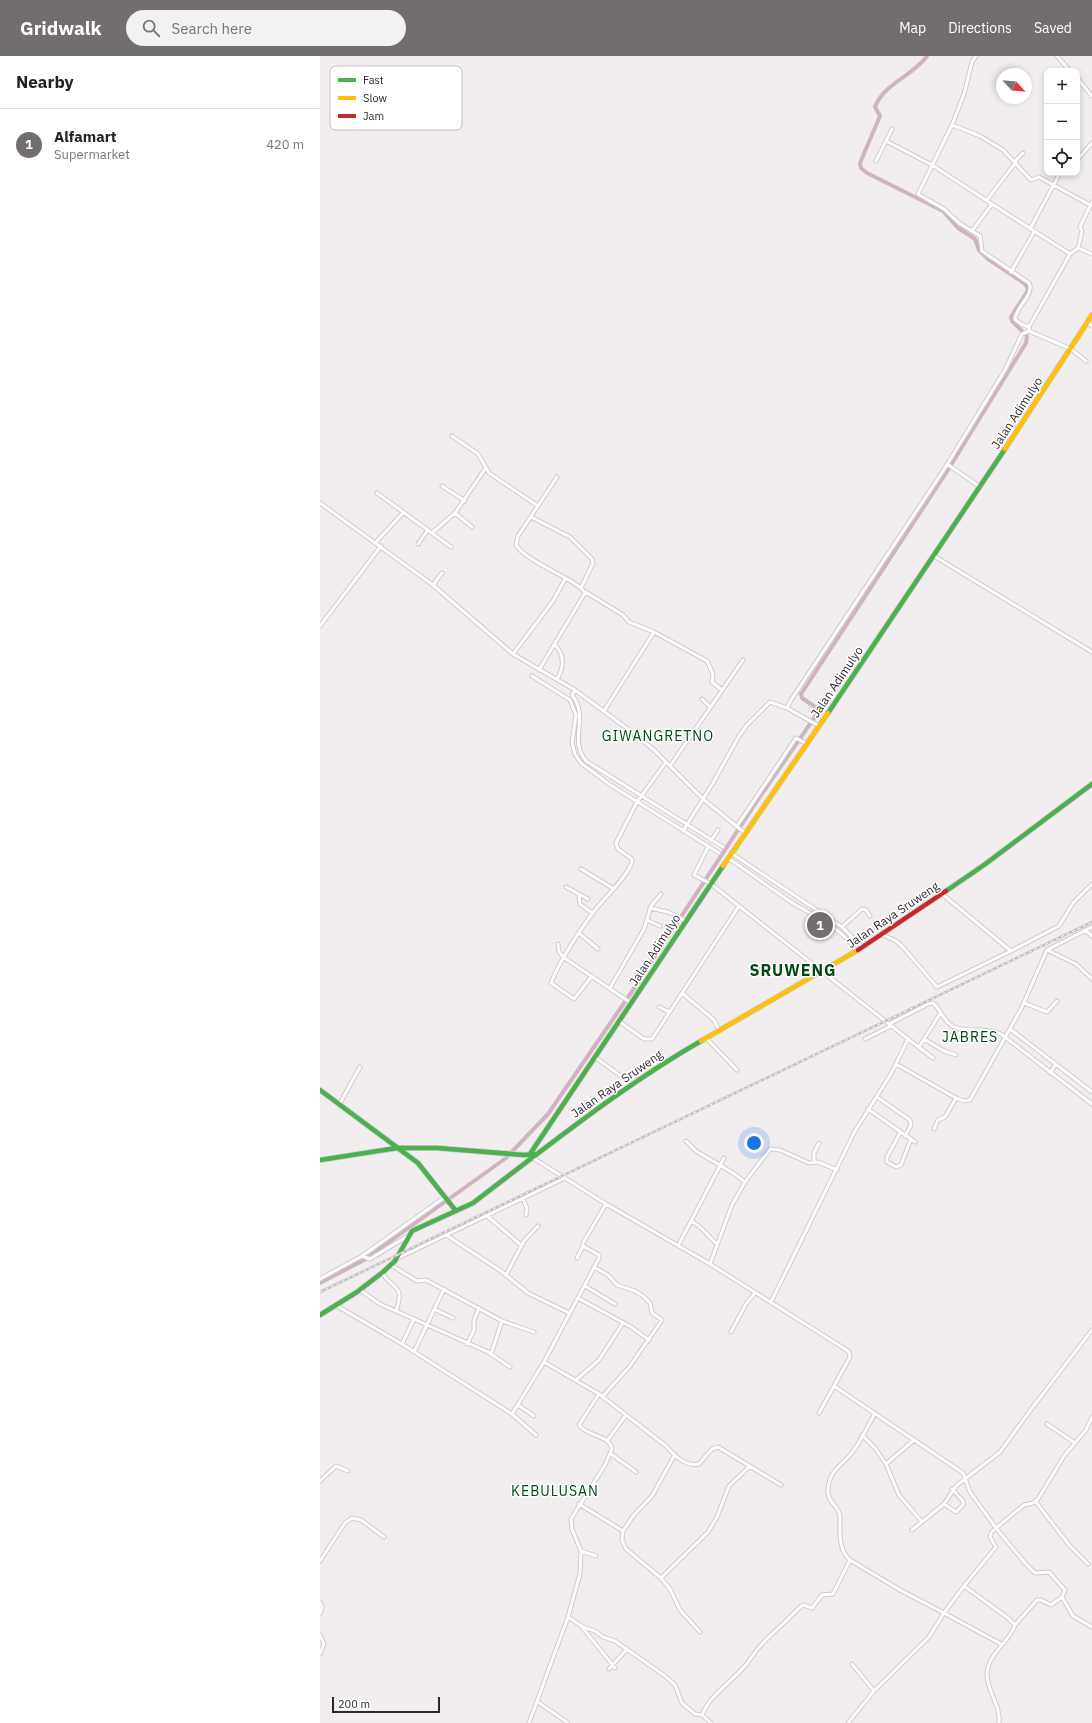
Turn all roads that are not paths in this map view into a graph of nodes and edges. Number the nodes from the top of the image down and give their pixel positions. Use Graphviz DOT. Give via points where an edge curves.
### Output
graph roads {
  1 [pos="976,56"];
  2 [pos="1057,56"];
  3 [pos="1067,68"];
  4 [pos="1080,82"];
  5 [pos="1092,96"];
  6 [pos="952,125"];
  7 [pos="892,129"];
  8 [pos="886,141"];
  9 [pos="1092,143"];
  10 [pos="1023,153"];
  11 [pos="1080,157"];
  12 [pos="876,161"];
  13 [pos="1015,162"];
  14 [pos="932,165"];
  15 [pos="1058,176"];
  16 [pos="1052,185"];
  17 [pos="987,200"];
  18 [pos="992,204"];
  19 [pos="1091,204"];
  20 [pos="1030,229"];
  21 [pos="972,231"];
  22 [pos="1034,232"];
  23 [pos="1078,248"];
  24 [pos="1070,254"];
  25 [pos="1092,254"];
  26 [pos="1011,272"];
  27 [pos="1092,315"];
  28 [pos="1090,324"];
  29 [pos="1029,327"];
  30 [pos="1028,332"];
  31 [pos="1071,349"];
  32 [pos="1086,361"];
  33 [pos="452,436"];
  34 [pos="948,464"];
  35 [pos="485,469"];
  36 [pos="557,477"];
  37 [pos="442,486"];
  38 [pos="980,486"];
  39 [pos="377,493"];
  40 [pos="465,501"];
  41 [pos="320,503"];
  42 [pos="538,506"];
  43 [pos="403,513"];
  44 [pos="455,513"];
  45 [pos="531,517"];
  46 [pos="472,527"];
  47 [pos="428,530"];
  48 [pos="433,532"];
  49 [pos="376,542"];
  50 [pos="418,544"];
  51 [pos="381,546"];
  52 [pos="451,547"];
  53 [pos="934,556"];
  54 [pos="442,573"];
  55 [pos="565,579"];
  56 [pos="433,585"];
  57 [pos="581,588"];
  58 [pos="584,591"];
  59 [pos="320,626"];
  60 [pos="654,632"];
  61 [pos="555,645"];
  62 [pos="1092,652"];
  63 [pos="513,654"];
  64 [pos="743,660"];
  65 [pos="539,670"];
  66 [pos="532,676"];
  67 [pos="557,679"];
  68 [pos="575,690"];
  69 [pos="722,690"];
  70 [pos="572,695"];
  71 [pos="569,698"];
  72 [pos="702,699"];
  73 [pos="710,707"];
  74 [pos="787,708"];
  75 [pos="604,711"];
  76 [pos="581,713"];
  77 [pos="576,715"];
  78 [pos="819,726"];
  79 [pos="572,738"];
  80 [pos="577,738"];
  81 [pos="807,744"];
  82 [pos="582,756"];
  83 [pos="578,759"];
  84 [pos="666,762"];
  85 [pos="670,766"];
  86 [pos="612,778"];
  87 [pos="609,784"];
  88 [pos="1092,784"];
  89 [pos="641,796"];
  90 [pos="703,799"];
  91 [pos="637,802"];
  92 [pos="687,825"];
  93 [pos="741,829"];
  94 [pos="718,830"];
  95 [pos="683,831"];
  96 [pos="711,841"];
  97 [pos="708,847"];
  98 [pos="723,847"];
  99 [pos="719,853"];
  100 [pos="731,853"];
  101 [pos="728,858"];
  102 [pos="580,869"];
  103 [pos="710,883"];
  104 [pos="1092,884"];
  105 [pos="566,887"];
  106 [pos="614,888"];
  107 [pos="661,894"];
  108 [pos="942,894"];
  109 [pos="579,895"];
  110 [pos="794,896"];
  111 [pos="588,899"];
  112 [pos="790,901"];
  113 [pos="739,906"];
  114 [pos="650,908"];
  115 [pos="592,913"];
  116 [pos="870,916"];
  117 [pos="647,920"];
  118 [pos="684,920"];
  119 [pos="660,926"];
  120 [pos="1092,926"];
  121 [pos="842,927"];
  122 [pos="1085,930"];
  123 [pos="580,934"];
  124 [pos="881,934"];
  125 [pos="1092,936"];
  126 [pos="558,944"];
  127 [pos="862,948"];
  128 [pos="598,949"];
  129 [pos="1047,950"];
  130 [pos="1011,951"];
  131 [pos="857,952"];
  132 [pos="564,958"];
  133 [pos="824,972"];
  134 [pos="592,976"];
  135 [pos="1092,978"];
  136 [pos="610,988"];
  137 [pos="682,993"];
  138 [pos="1057,1001"];
  139 [pos="631,1003"];
  140 [pos="1024,1003"];
  141 [pos="659,1007"];
  142 [pos="669,1012"];
  143 [pos="940,1014"];
  144 [pos="620,1022"];
  145 [pos="890,1025"];
  146 [pos="1010,1029"];
  147 [pos="719,1030"];
  148 [pos="1005,1037"];
  149 [pos="706,1038"];
  150 [pos="864,1039"];
  151 [pos="908,1039"];
  152 [pos="924,1039"];
  153 [pos="919,1047"];
  154 [pos="956,1055"];
  155 [pos="596,1058"];
  156 [pos="933,1058"];
  157 [pos="896,1064"];
  158 [pos="1056,1064"];
  159 [pos="360,1067"];
  160 [pos="737,1070"];
  161 [pos="1050,1072"];
  162 [pos="1066,1072"];
  163 [pos="621,1076"];
  164 [pos="1061,1080"];
  165 [pos="320,1090"];
  166 [pos="1092,1092"];
  167 [pos="877,1097"];
  168 [pos="956,1098"];
  169 [pos="1092,1104"];
  170 [pos="339,1105"];
  171 [pos="868,1110"];
  172 [pos="934,1129"];
  173 [pos="900,1133"];
  174 [pos="905,1136"];
  175 [pos="910,1139"];
  176 [pos="686,1141"];
  177 [pos="819,1142"];
  178 [pos="915,1142"];
  179 [pos="397,1148"];
  180 [pos="532,1156"];
  181 [pos="724,1158"];
  182 [pos="320,1160"];
  183 [pos="814,1162"];
  184 [pos="721,1165"];
  185 [pos="837,1170"];
  186 [pos="565,1178"];
  187 [pos="745,1182"];
  188 [pos="523,1199"];
  189 [pos="447,1200"];
  190 [pos="606,1204"];
  191 [pos="456,1211"];
  192 [pos="486,1215"];
  193 [pos="526,1215"];
  194 [pos="692,1221"];
  195 [pos="538,1226"];
  196 [pos="446,1235"];
  197 [pos="406,1237"];
  198 [pos="717,1244"];
  199 [pos="521,1245"];
  200 [pos="583,1246"];
  201 [pos="678,1246"];
  202 [pos="363,1257"];
  203 [pos="577,1258"];
  204 [pos="396,1259"];
  205 [pos="710,1264"];
  206 [pos="391,1265"];
  207 [pos="594,1268"];
  208 [pos="382,1273"];
  209 [pos="506,1275"];
  210 [pos="320,1279"];
  211 [pos="585,1286"];
  212 [pos="444,1289"];
  213 [pos="360,1290"];
  214 [pos="755,1293"];
  215 [pos="578,1298"];
  216 [pos="771,1302"];
  217 [pos="615,1304"];
  218 [pos="337,1306"];
  219 [pos="479,1308"];
  220 [pos="434,1309"];
  221 [pos="396,1311"];
  222 [pos="569,1313"];
  223 [pos="320,1315"];
  224 [pos="453,1318"];
  225 [pos="414,1319"];
  226 [pos="502,1321"];
  227 [pos="623,1323"];
  228 [pos="427,1326"];
  229 [pos="1092,1330"];
  230 [pos="534,1332"];
  231 [pos="731,1332"];
  232 [pos="649,1340"];
  233 [pos="402,1344"];
  234 [pos="467,1344"];
  235 [pos="414,1352"];
  236 [pos="491,1354"];
  237 [pos="544,1362"];
  238 [pos="510,1368"];
  239 [pos="576,1380"];
  240 [pos="834,1386"];
  241 [pos="599,1394"];
  242 [pos="603,1396"];
  243 [pos="518,1405"];
  244 [pos="819,1413"];
  245 [pos="875,1413"];
  246 [pos="512,1414"];
  247 [pos="626,1415"];
  248 [pos="534,1416"];
  249 [pos="1092,1417"];
  250 [pos="1048,1424"];
  251 [pos="536,1435"];
  252 [pos="862,1435"];
  253 [pos="914,1440"];
  254 [pos="607,1441"];
  255 [pos="1075,1442"];
  256 [pos="611,1454"];
  257 [pos="674,1456"];
  258 [pos="886,1464"];
  259 [pos="750,1466"];
  260 [pos="348,1471"];
  261 [pos="636,1472"];
  262 [pos="965,1478"];
  263 [pos="320,1481"];
  264 [pos="782,1485"];
  265 [pos="952,1490"];
  266 [pos="1036,1502"];
  267 [pos="579,1504"];
  268 [pos="944,1504"];
  269 [pos="922,1522"];
  270 [pos="996,1528"];
  271 [pos="912,1530"];
  272 [pos="623,1531"];
  273 [pos="384,1537"];
  274 [pos="581,1551"];
  275 [pos="596,1556"];
  276 [pos="850,1560"];
  277 [pos="320,1561"];
  278 [pos="1088,1564"];
  279 [pos="661,1578"];
  280 [pos="964,1586"];
  281 [pos="1062,1597"];
  282 [pos="320,1602"];
  283 [pos="944,1612"];
  284 [pos="320,1614"];
  285 [pos="568,1617"];
  286 [pos="1015,1625"];
  287 [pos="581,1626"];
  288 [pos="1092,1627"];
  289 [pos="700,1632"];
  290 [pos="320,1635"];
  291 [pos="1001,1644"];
  292 [pos="627,1649"];
  293 [pos="320,1654"];
  294 [pos="852,1664"];
  295 [pos="614,1667"];
  296 [pos="609,1669"];
  297 [pos="874,1691"];
  298 [pos="538,1702"];
  299 [pos="702,1715"];
  300 [pos="529,1723"];
  301 [pos="568,1723"];
  302 [pos="711,1723"];
  303 [pos="848,1723"];
  304 [pos="999,1723"];
  1 -- 6 [label="street"];
  2 -- 3 [label="street"];
  4 -- 5 [label="street"];
  6 -- 13 [label="street" via="990,141"];
  6 -- 14 [label="street"];
  7 -- 8 [label="street"];
  8 -- 12 [label="street"];
  8 -- 14 [label="street"];
  9 -- 11 [label="street"];
  10 -- 13 [label="street"];
  13 -- 16 [label="street" via="1030,180 1039,177"];
  13 -- 17 [label="street"];
  14 -- 17 [label="street"];
  14 -- 21 [label="street" via="918,192 919,196 944,209"];
  15 -- 16 [label="street"];
  16 -- 19 [label="street"];
  16 -- 20 [label="street"];
  17 -- 18 [label="street"];
  18 -- 20 [label="street"];
  18 -- 21 [label="street"];
  19 -- 23 [label="street" via="1080,227 1082,231"];
  20 -- 22 [label="street"];
  21 -- 26 [label="street" via="980,236 982,251"];
  22 -- 24 [label="street"];
  22 -- 26 [label="street"];
  23 -- 24 [label="street"];
  23 -- 25 [label="street"];
  24 -- 29 [label="street"];
  26 -- 29 [label="street" via="1030,286 1030,292 1017,310 1016,319"];
  27 -- 28 [label="main road, Jalan Adimulyo"];
  28 -- 31 [label="main road, Jalan Adimulyo"];
  29 -- 30 [label="street"];
  30 -- 31 [label="street"];
  30 -- 34 [label="street" via="1023,333 1005,370"];
  31 -- 32 [label="street"];
  31 -- 38 [label="main road, Jalan Adimulyo"];
  33 -- 35 [label="street" via="478,454"];
  34 -- 38 [label="street"];
  34 -- 74 [label="street"];
  35 -- 40 [label="street"];
  35 -- 42 [label="street"];
  36 -- 42 [label="street"];
  37 -- 40 [label="street"];
  38 -- 53 [label="main road, Jalan Adimulyo"];
  39 -- 43 [label="street"];
  40 -- 44 [label="street"];
  41 -- 49 [label="street"];
  42 -- 45 [label="street"];
  43 -- 47 [label="street"];
  43 -- 49 [label="street"];
  44 -- 46 [label="street"];
  44 -- 48 [label="street"];
  45 -- 55 [label="street" via="518,536 517,548"];
  45 -- 57 [label="street" via="570,537 592,559 593,563"];
  47 -- 48 [label="street"];
  47 -- 50 [label="street"];
  48 -- 52 [label="street"];
  49 -- 51 [label="street"];
  51 -- 56 [label="street"];
  51 -- 59 [label="street"];
  53 -- 62 [label="street"];
  53 -- 78 [label="main road, Jalan Adimulyo"];
  54 -- 56 [label="street"];
  55 -- 57 [label="street"];
  55 -- 63 [label="street" via="553,600"];
  56 -- 63 [label="street"];
  57 -- 58 [label="street"];
  58 -- 60 [label="street" via="623,614 629,622"];
  58 -- 61 [label="street" via="583,598"];
  60 -- 69 [label="street" via="707,661 713,674 712,682"];
  60 -- 75 [label="street"];
  61 -- 65 [label="street"];
  61 -- 67 [label="street" via="560,652 563,666"];
  63 -- 65 [label="street"];
  64 -- 69 [label="street"];
  65 -- 67 [label="street"];
  66 -- 71 [label="street"];
  67 -- 68 [label="street"];
  68 -- 70 [label="street"];
  68 -- 75 [label="street"];
  69 -- 73 [label="street"];
  70 -- 71 [label="street"];
  70 -- 76 [label="street"];
  71 -- 77 [label="street"];
  72 -- 73 [label="street"];
  73 -- 85 [label="street"];
  74 -- 78 [label="street"];
  74 -- 90 [label="street" via="770,702 747,725"];
  75 -- 84 [label="street" via="645,742"];
  76 -- 77 [label="street"];
  76 -- 80 [label="street"];
  77 -- 79 [label="street"];
  78 -- 81 [label="main road, Jalan Adimulyo"];
  79 -- 80 [label="street"];
  79 -- 83 [label="street" via="573,750"];
  80 -- 82 [label="street"];
  81 -- 93 [label="main road, Jalan Adimulyo"];
  81 -- 93 [label="street" via="798,737 772,772"];
  82 -- 83 [label="street"];
  82 -- 86 [label="street"];
  83 -- 87 [label="street" via="589,771"];
  84 -- 85 [label="street"];
  84 -- 89 [label="street"];
  85 -- 90 [label="street"];
  86 -- 87 [label="street"];
  86 -- 89 [label="street"];
  87 -- 91 [label="street"];
  88 -- 108 [label="main road, Jalan Raya Sruweng"];
  89 -- 91 [label="street"];
  89 -- 92 [label="street"];
  90 -- 92 [label="street"];
  90 -- 93 [label="street"];
  91 -- 95 [label="street"];
  91 -- 106 [label="street" via="616,845 633,861"];
  92 -- 95 [label="street"];
  92 -- 96 [label="street"];
  93 -- 100 [label="main road, Jalan Adimulyo"];
  94 -- 96 [label="street"];
  95 -- 97 [label="street"];
  96 -- 98 [label="street"];
  97 -- 99 [label="street"];
  97 -- 103 [label="street" via="694,875"];
  100 -- 101 [label="main road, Jalan Adimulyo"];
  100 -- 110 [label="street"];
  101 -- 103 [label="main road, Jalan Adimulyo"];
  101 -- 112 [label="street"];
  102 -- 106 [label="street"];
  103 -- 113 [label="street"];
  103 -- 118 [label="main road, Jalan Adimulyo"];
  104 -- 130 [label="street" via="1073,904 1059,926"];
  105 -- 109 [label="street"];
  106 -- 115 [label="street"];
  107 -- 114 [label="street"];
  108 -- 124 [label="main road, Jalan Raya Sruweng"];
  108 -- 130 [label="street"];
  109 -- 111 [label="street"];
  109 -- 115 [label="street" via="580,904"];
  110 -- 112 [label="street"];
  110 -- 121 [label="street"];
  112 -- 131 [label="street" via="839,931"];
  113 -- 133 [label="street"];
  113 -- 137 [label="street"];
  114 -- 117 [label="street"];
  114 -- 118 [label="street" via="668,912"];
  115 -- 123 [label="street"];
  116 -- 121 [label="street" via="862,909"];
  117 -- 119 [label="street"];
  117 -- 136 [label="street" via="643,932"];
  118 -- 139 [label="main road, Jalan Adimulyo"];
  120 -- 122 [label="street"];
  121 -- 127 [label="street"];
  122 -- 125 [label="street"];
  122 -- 129 [label="street"];
  123 -- 128 [label="street"];
  123 -- 132 [label="street"];
  124 -- 127 [label="main road, Jalan Raya Sruweng"];
  124 -- 130 [label="street" via="902,946 937,987"];
  126 -- 132 [label="street" via="558,952"];
  127 -- 131 [label="main road, Jalan Raya Sruweng"];
  129 -- 135 [label="street" via="1076,964"];
  129 -- 140 [label="street"];
  131 -- 133 [label="main road, Jalan Raya Sruweng"];
  132 -- 134 [label="street"];
  132 -- 134 [label="street" via="551,983 573,999"];
  133 -- 145 [label="street"];
  133 -- 147 [label="main road, Jalan Raya Sruweng"];
  134 -- 136 [label="street"];
  136 -- 139 [label="street"];
  137 -- 142 [label="street"];
  137 -- 147 [label="street" via="714,1020"];
  138 -- 140 [label="street" via="1047,1012"];
  139 -- 144 [label="main road, Jalan Adimulyo"];
  140 -- 146 [label="street"];
  141 -- 142 [label="street"];
  142 -- 144 [label="street" via="654,1036 648,1040 636,1035"];
  143 -- 145 [label="street" via="936,1005 931,1003"];
  143 -- 148 [label="street" via="956,1028 995,1032"];
  143 -- 152 [label="street"];
  144 -- 155 [label="main road, Jalan Adimulyo"];
  145 -- 150 [label="street"];
  145 -- 151 [label="street"];
  146 -- 148 [label="street"];
  146 -- 158 [label="street"];
  147 -- 149 [label="main road, Jalan Raya Sruweng"];
  148 -- 161 [label="street"];
  148 -- 168 [label="street" via="974,1097 968,1101"];
  149 -- 160 [label="street"];
  149 -- 180 [label="main road, Jalan Raya Sruweng" via="627,1086"];
  151 -- 153 [label="street"];
  151 -- 157 [label="street"];
  152 -- 153 [label="street"];
  152 -- 154 [label="street"];
  153 -- 156 [label="street"];
  155 -- 163 [label="street"];
  155 -- 180 [label="main road, Jalan Adimulyo"];
  157 -- 167 [label="street"];
  157 -- 168 [label="street"];
  158 -- 161 [label="street"];
  158 -- 162 [label="street"];
  159 -- 170 [label="street"];
  161 -- 164 [label="street"];
  162 -- 164 [label="street"];
  162 -- 166 [label="street"];
  164 -- 169 [label="street"];
  165 -- 170 [label="main road"];
  167 -- 171 [label="street"];
  167 -- 174 [label="street" via="910,1120 911,1125"];
  168 -- 172 [label="street" via="945,1117 938,1120"];
  170 -- 179 [label="main road"];
  171 -- 173 [label="street"];
  171 -- 185 [label="street"];
  173 -- 174 [label="street"];
  173 -- 175 [label="street" via="887,1162 896,1167 901,1165"];
  174 -- 175 [label="street"];
  175 -- 178 [label="street"];
  176 -- 184 [label="street" via="696,1151"];
  177 -- 183 [label="street" via="814,1153"];
  179 -- 180 [label="main road" via="437,1148"];
  179 -- 182 [label="main road"];
  179 -- 189 [label="main road" via="422,1167"];
  180 -- 186 [label="street"];
  180 -- 191 [label="main road, Jalan Adimulyo" via="494,1189"];
  181 -- 184 [label="street"];
  183 -- 185 [label="street"];
  183 -- 187 [label="street" via="809,1163 776,1149 770,1149"];
  184 -- 187 [label="street"];
  184 -- 194 [label="street"];
  185 -- 216 [label="street"];
  186 -- 188 [label="street"];
  186 -- 190 [label="street"];
  187 -- 198 [label="street" via="732,1205"];
  188 -- 192 [label="street"];
  188 -- 193 [label="street" via="527,1208"];
  189 -- 191 [label="main road"];
  189 -- 202 [label="street"];
  190 -- 200 [label="street"];
  190 -- 201 [label="street"];
  191 -- 197 [label="main road, Jalan Adimulyo" via="418,1228"];
  192 -- 196 [label="street"];
  192 -- 199 [label="street"];
  194 -- 198 [label="street"];
  194 -- 201 [label="street"];
  195 -- 199 [label="street"];
  196 -- 204 [label="street"];
  196 -- 209 [label="street"];
  197 -- 202 [label="street" via="368,1259"];
  197 -- 204 [label="main road"];
  198 -- 205 [label="street"];
  199 -- 209 [label="street"];
  200 -- 203 [label="street"];
  200 -- 207 [label="street" via="599,1255"];
  201 -- 205 [label="street"];
  202 -- 210 [label="street"];
  204 -- 206 [label="main road"];
  205 -- 214 [label="street"];
  206 -- 208 [label="main road"];
  206 -- 212 [label="street" via="417,1281 425,1280"];
  207 -- 211 [label="street"];
  207 -- 232 [label="street" via="608,1275 617,1285 646,1298 652,1312 661,1318 662,1322"];
  208 -- 213 [label="main road"];
  208 -- 221 [label="street" via="398,1290 400,1299"];
  209 -- 222 [label="street" via="528,1293"];
  211 -- 215 [label="street"];
  211 -- 217 [label="street"];
  212 -- 219 [label="street"];
  212 -- 220 [label="street"];
  213 -- 218 [label="main road"];
  213 -- 221 [label="street" via="373,1300"];
  214 -- 216 [label="street"];
  214 -- 231 [label="street"];
  215 -- 222 [label="street"];
  215 -- 227 [label="street"];
  216 -- 240 [label="street" via="849,1352 849,1359"];
  218 -- 223 [label="main road"];
  218 -- 233 [label="street"];
  219 -- 226 [label="street"];
  219 -- 234 [label="street" via="474,1320 474,1330"];
  220 -- 224 [label="street"];
  220 -- 228 [label="street"];
  221 -- 225 [label="street"];
  222 -- 237 [label="street"];
  225 -- 228 [label="street"];
  225 -- 233 [label="street"];
  226 -- 230 [label="street"];
  226 -- 236 [label="street"];
  227 -- 232 [label="street"];
  227 -- 239 [label="street" via="599,1360"];
  228 -- 234 [label="street"];
  228 -- 235 [label="street"];
  229 -- 262 [label="street" via="1000,1452"];
  232 -- 242 [label="street"];
  233 -- 235 [label="street"];
  234 -- 236 [label="street"];
  235 -- 246 [label="street"];
  236 -- 238 [label="street"];
  237 -- 239 [label="street"];
  237 -- 243 [label="street"];
  239 -- 241 [label="street"];
  240 -- 244 [label="street"];
  240 -- 245 [label="street"];
  241 -- 242 [label="street"];
  241 -- 254 [label="street" via="579,1425"];
  242 -- 247 [label="street"];
  243 -- 246 [label="street"];
  243 -- 248 [label="street"];
  245 -- 252 [label="street"];
  245 -- 253 [label="street"];
  246 -- 251 [label="street"];
  247 -- 254 [label="street"];
  247 -- 257 [label="street" via="666,1446"];
  249 -- 255 [label="street" via="1086,1430"];
  250 -- 255 [label="street"];
  252 -- 258 [label="street"];
  252 -- 276 [label="street" via="850,1455 835,1469 828,1485 830,1501 840,1515 842,1548"];
  253 -- 258 [label="street"];
  253 -- 262 [label="street" via="961,1471"];
  254 -- 256 [label="street" via="612,1447"];
  255 -- 266 [label="street"];
  256 -- 261 [label="street"];
  256 -- 267 [label="street"];
  257 -- 259 [label="street" via="689,1463 699,1464 712,1449 718,1447"];
  257 -- 272 [label="street" via="652,1496"];
  258 -- 269 [label="street" via="899,1495"];
  259 -- 264 [label="street"];
  259 -- 279 [label="street" via="729,1486 708,1532"];
  260 -- 263 [label="street" via="336,1466"];
  262 -- 265 [label="street"];
  262 -- 270 [label="street" via="970,1492"];
  265 -- 268 [label="street"];
  265 -- 268 [label="street" via="963,1501 963,1505 956,1512"];
  266 -- 270 [label="street" via="1024,1505"];
  266 -- 278 [label="street" via="1069,1545"];
  267 -- 272 [label="street"];
  267 -- 274 [label="street" via="570,1524"];
  268 -- 269 [label="street"];
  269 -- 271 [label="street"];
  270 -- 280 [label="street" via="990,1536 996,1545 995,1548"];
  270 -- 281 [label="street" via="1033,1572 1046,1572 1054,1577 1065,1590"];
  272 -- 279 [label="street" via="623,1544"];
  273 -- 277 [label="street" via="361,1520 352,1518 345,1523"];
  274 -- 275 [label="street"];
  274 -- 285 [label="street" via="580,1574"];
  276 -- 283 [label="street" via="900,1590"];
  276 -- 299 [label="street" via="833,1594 822,1595 812,1608 803,1605 798,1609 762,1643 744,1668 716,1695"];
  279 -- 289 [label="street" via="670,1589 680,1610"];
  280 -- 283 [label="street"];
  280 -- 286 [label="street"];
  281 -- 286 [label="street" via="1051,1605 1037,1600"];
  281 -- 288 [label="street" via="1073,1616"];
  282 -- 284 [label="street"];
  283 -- 291 [label="street"];
  283 -- 297 [label="street" via="924,1642"];
  285 -- 287 [label="street"];
  285 -- 298 [label="street"];
  286 -- 291 [label="street"];
  287 -- 292 [label="street" via="614,1640"];
  287 -- 295 [label="street"];
  290 -- 293 [label="street" via="324,1644"];
  291 -- 304 [label="street" via="993,1656 987,1674 998,1709"];
  292 -- 295 [label="street"];
  292 -- 299 [label="street" via="673,1683 687,1708"];
  294 -- 297 [label="street"];
  295 -- 296 [label="street"];
  297 -- 303 [label="street"];
  298 -- 300 [label="street"];
  298 -- 301 [label="street"];
  299 -- 302 [label="street"];
}
